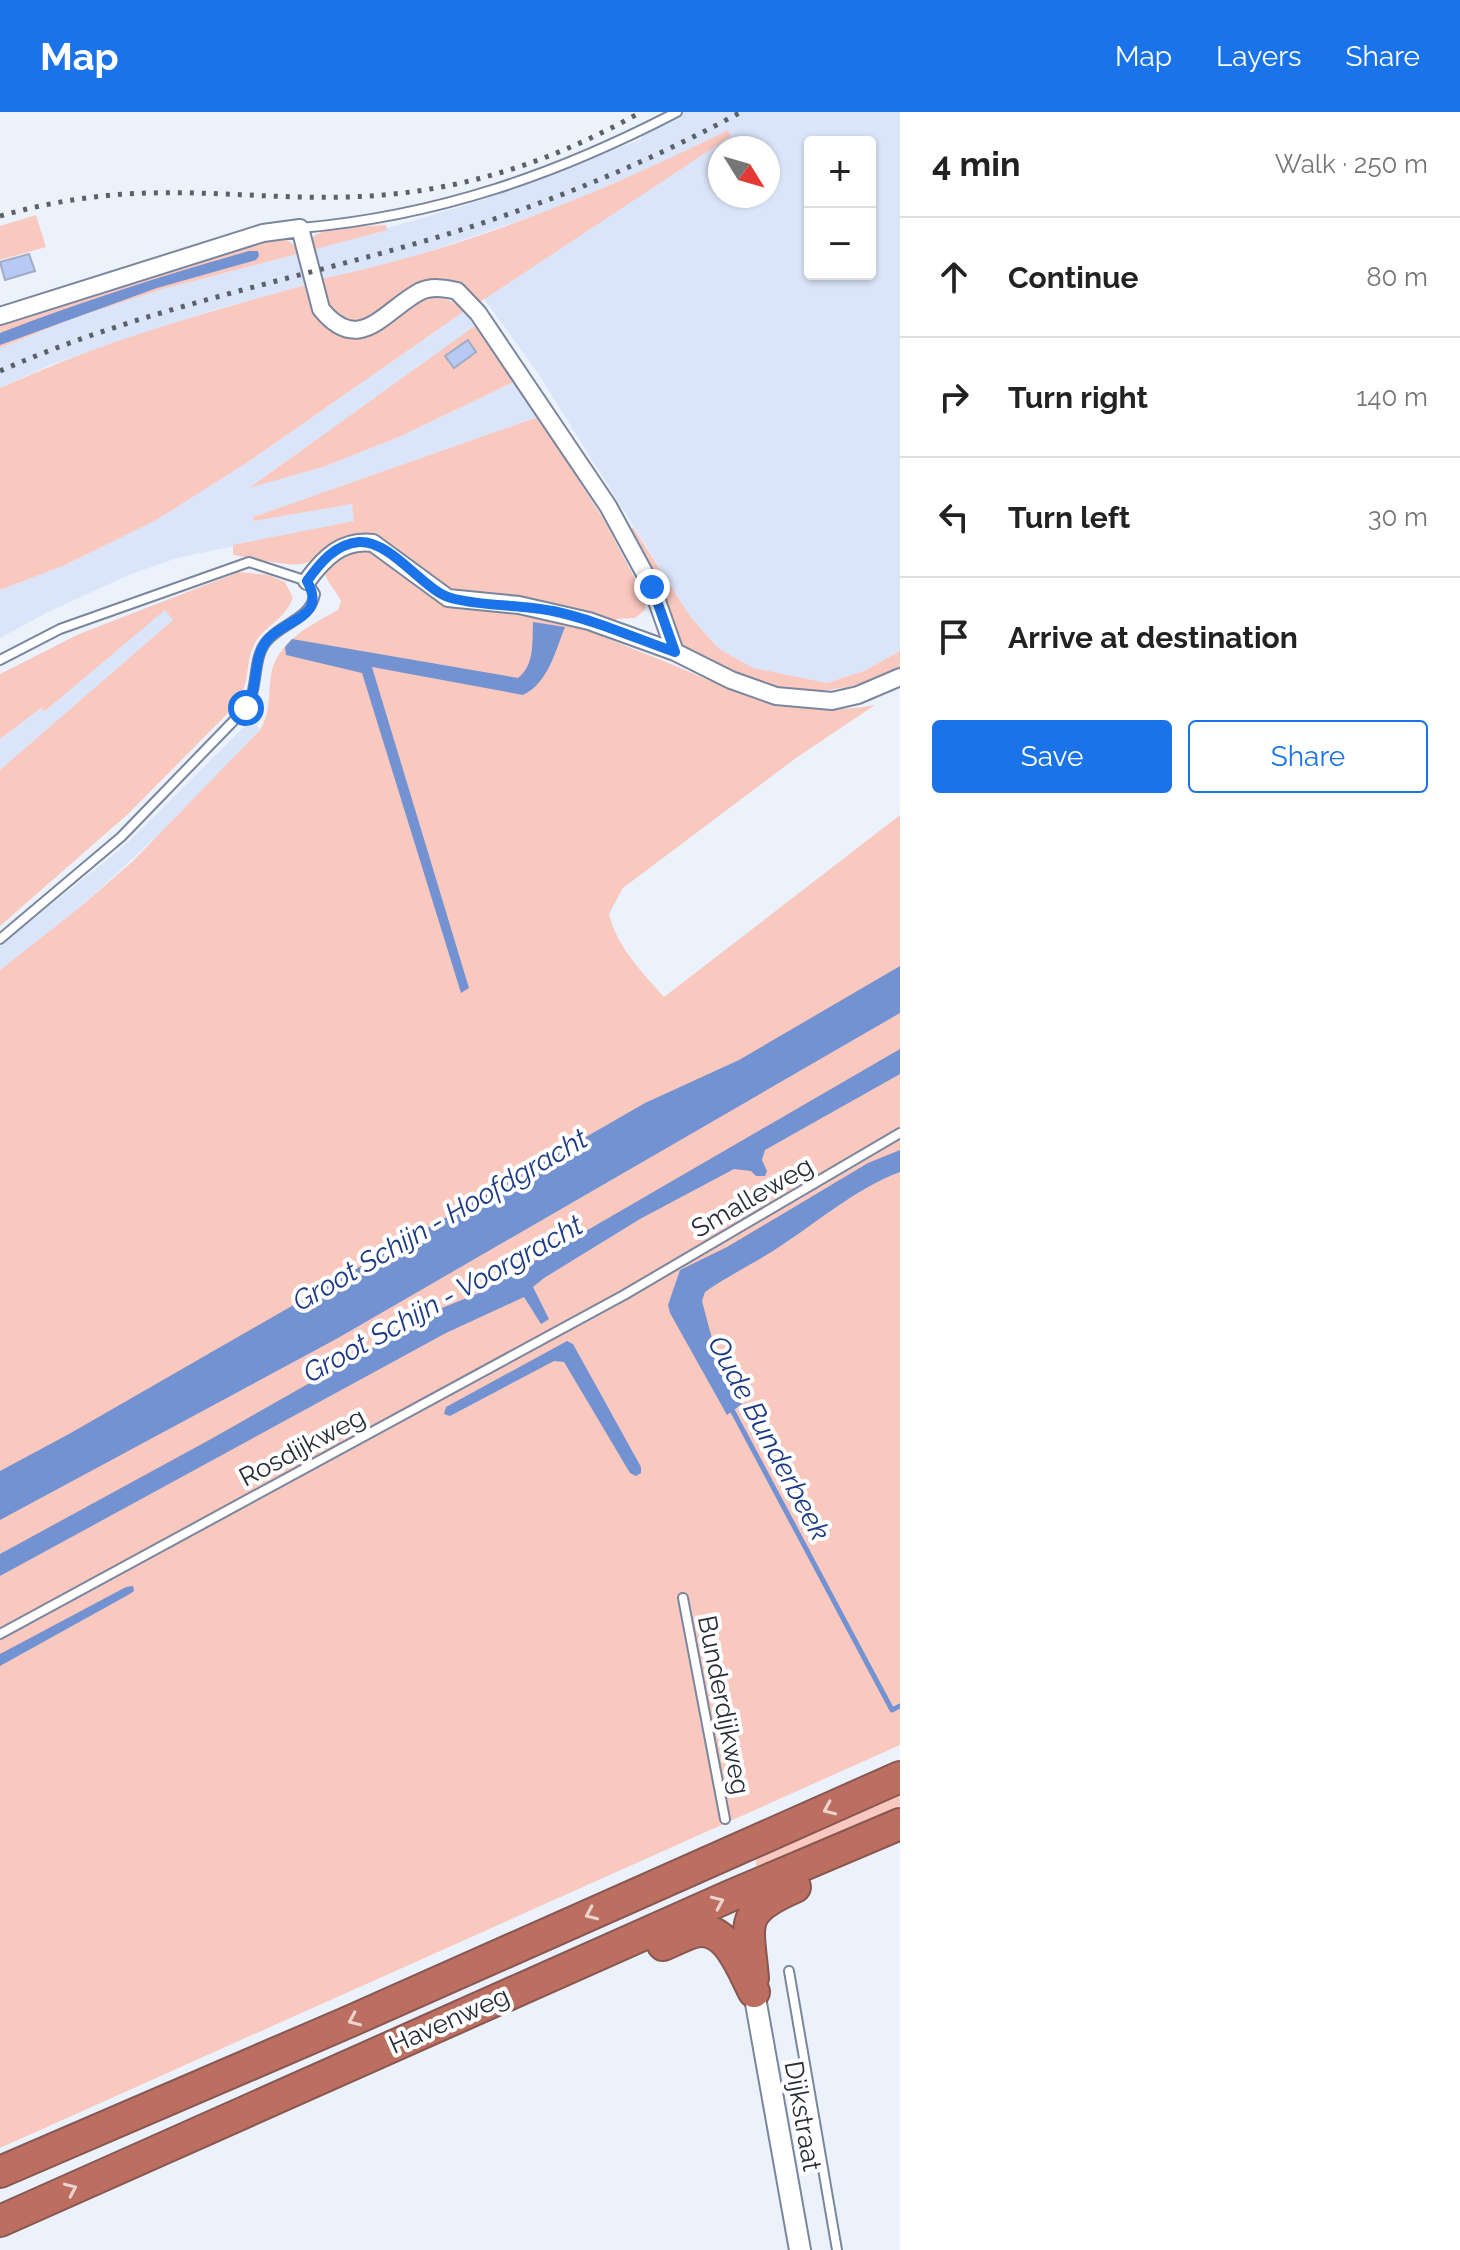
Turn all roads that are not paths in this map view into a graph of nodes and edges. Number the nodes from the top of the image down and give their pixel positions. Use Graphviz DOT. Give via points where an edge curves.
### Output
graph roads {
  1 [pos="677,112"];
  2 [pos="300,228"];
  3 [pos="0,316"];
  4 [pos="307,581"];
  5 [pos="675,652"];
  6 [pos="0,660"];
  7 [pos="900,677"];
  8 [pos="0,939"];
  9 [pos="900,1133"];
  10 [pos="624,1295"];
  11 [pos="683,1598"];
  12 [pos="0,1634"];
  13 [pos="900,1777"];
  14 [pos="725,1819"];
  15 [pos="900,1824"];
  16 [pos="900,1840"];
  17 [pos="789,1971"];
  18 [pos="754,1992"];
  19 [pos="240,2113"];
  20 [pos="0,2172"];
  21 [pos="0,2221"];
  22 [pos="800,2250"];
  23 [pos="837,2250"];
  1 -- 2 [label="lane" via="504,188 418,212"];
  2 -- 3 [label="street" via="263,233"];
  2 -- 5 [label="street" via="321,309 343,327 368,328 429,289 457,291 472,303 608,506 652,587"];
  4 -- 5 [label="street" via="338,548 373,543 448,598 554,611"];
  4 -- 6 [label="lane" via="249,562 60,629"];
  4 -- 8 [label="lane" via="315,594 313,604 262,649 256,687 246,708 121,837"];
  5 -- 7 [label="street" via="731,680 798,700 832,701"];
  9 -- 10 [label="lane, Smalleweg"];
  10 -- 12 [label="lane, Rosdijkweg"];
  11 -- 14 [label="lane, Bunderdijkweg"];
  13 -- 20 [label="highway, Havenweg, one-way"];
  19 -- 15 [label="highway, Havenweg, one-way"];
  16 -- 18 [label="highway" via="766,1900 748,1929"];
  17 -- 23 [label="lane"];
  18 -- 19 [label="highway" via="727,1943 697,1931 395,2062"];
  18 -- 22 [label="street, Dijkstraat"];
  21 -- 19 [label="highway, Havenweg, one-way"];
}
